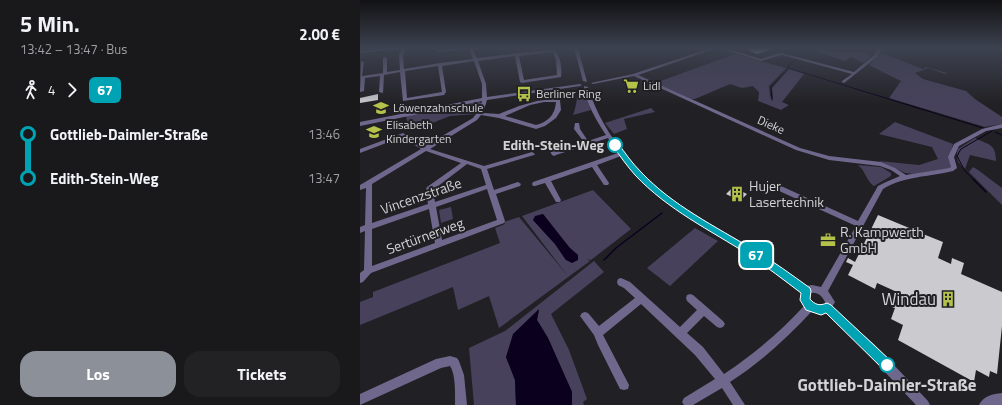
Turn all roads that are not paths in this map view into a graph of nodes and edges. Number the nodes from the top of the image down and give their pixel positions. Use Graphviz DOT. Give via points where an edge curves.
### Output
graph roads {
  1 [pos="362,67"];
  2 [pos="384,67"];
  3 [pos="402,67"];
  4 [pos="422,67"];
  5 [pos="440,67"];
  6 [pos="480,67"];
  7 [pos="520,67"];
  8 [pos="558,67"];
  9 [pos="582,67"];
  10 [pos="658,67"];
  11 [pos="829,67"];
  12 [pos="863,67"];
  13 [pos="402,70"];
  14 [pos="383,74"];
  15 [pos="854,74"];
  16 [pos="634,75"];
  17 [pos="361,77"];
  18 [pos="844,82"];
  19 [pos="586,84"];
  20 [pos="362,91"];
  21 [pos="381,92"];
  22 [pos="485,99"];
  23 [pos="481,114"];
  24 [pos="500,116"];
  25 [pos="360,124"];
  26 [pos="577,124"];
  27 [pos="1002,126"];
  28 [pos="609,136"];
  29 [pos="587,143"];
  30 [pos="550,146"];
  31 [pos="425,148"];
  32 [pos="360,151"];
  33 [pos="532,154"];
  34 [pos="622,154"];
  35 [pos="466,162"];
  36 [pos="593,164"];
  37 [pos="484,168"];
  38 [pos="905,177"];
  39 [pos="547,180"];
  40 [pos="606,183"];
  41 [pos="369,184"];
  42 [pos="518,184"];
  43 [pos="535,184"];
  44 [pos="360,188"];
  45 [pos="779,188"];
  46 [pos="491,190"];
  47 [pos="558,200"];
  48 [pos="432,205"];
  49 [pos="859,224"];
  50 [pos="368,227"];
  51 [pos="360,230"];
  52 [pos="438,246"];
  53 [pos="368,271"];
  54 [pos="360,279"];
  55 [pos="621,282"];
  56 [pos="806,291"];
  57 [pos="823,292"];
  58 [pos="642,298"];
  59 [pos="690,298"];
  60 [pos="810,306"];
  61 [pos="827,308"];
  62 [pos="704,310"];
  63 [pos="584,316"];
  64 [pos="720,324"];
  65 [pos="598,333"];
  66 [pos="680,333"];
  67 [pos="724,382"];
  68 [pos="624,385"];
  69 [pos="1002,399"];
  70 [pos="360,400"];
  71 [pos="688,402"];
  72 [pos="461,405"];
  73 [pos="739,405"];
  74 [pos="924,405"];
  75 [pos="985,405"];
  1 -- 17 [label="street"];
  2 -- 14 [label="street"];
  3 -- 13 [label="street"];
  4 -- 13 [label="street"];
  5 -- 13 [label="street" via="444,92 442,94 405,100"];
  6 -- 22 [label="street"];
  7 -- 8 [label="street" via="522,82 559,76"];
  9 -- 19 [label="street"];
  10 -- 16 [label="street"];
  11 -- 15 [label="street"];
  12 -- 15 [label="street"];
  13 -- 14 [label="street"];
  14 -- 17 [label="street"];
  14 -- 21 [label="street"];
  15 -- 18 [label="street"];
  16 -- 19 [label="street"];
  16 -- 38 [label="street, Dieke" via="798,149 829,158 881,164"];
  17 -- 20 [label="street"];
  19 -- 22 [label="street"];
  19 -- 28 [label="street" via="591,105"];
  22 -- 23 [label="street"];
  22 -- 25 [label="street"];
  23 -- 24 [label="street"];
  23 -- 31 [label="street"];
  24 -- 24 [label="street" via="536,127 554,117 558,110 558,101 535,103"];
  26 -- 29 [label="street" via="577,129"];
  27 -- 38 [label="street" via="984,130 956,145 951,157 954,168"];
  28 -- 29 [label="street"];
  28 -- 34 [label="street"];
  29 -- 30 [label="street" via="554,154"];
  31 -- 32 [label="street" via="403,135"];
  31 -- 35 [label="street"];
  31 -- 41 [label="street"];
  33 -- 37 [label="street"];
  34 -- 36 [label="street"];
  34 -- 56 [label="street" via="638,174 671,202 752,252"];
  35 -- 37 [label="street"];
  35 -- 48 [label="street" via="430,187"];
  36 -- 39 [label="street"];
  36 -- 40 [label="street"];
  37 -- 46 [label="street"];
  38 -- 49 [label="street" via="886,183 880,188"];
  39 -- 43 [label="street"];
  39 -- 47 [label="street"];
  41 -- 44 [label="street"];
  41 -- 50 [label="street"];
  42 -- 46 [label="street, Vincenzstraße"];
  45 -- 49 [label="street"];
  46 -- 48 [label="street, Vincenzstraße"];
  46 -- 52 [label="street, Sertürnerweg" via="501,221"];
  48 -- 50 [label="street, Vincenzstraße"];
  48 -- 52 [label="street"];
  49 -- 57 [label="street"];
  50 -- 51 [label="street, Vincenzstraße"];
  50 -- 53 [label="street"];
  52 -- 53 [label="street, Sertürnerweg"];
  53 -- 54 [label="street, Sertürnerweg"];
  55 -- 58 [label="street"];
  56 -- 57 [label="street" via="812,288"];
  56 -- 60 [label="street" via="805,300"];
  57 -- 61 [label="street" via="830,302"];
  58 -- 65 [label="street"];
  58 -- 66 [label="street" via="646,305"];
  59 -- 62 [label="street"];
  60 -- 61 [label="street" via="821,310"];
  60 -- 67 [label="street" via="764,352"];
  61 -- 74 [label="street" via="871,349"];
  62 -- 64 [label="street"];
  62 -- 66 [label="street"];
  63 -- 65 [label="street"];
  65 -- 68 [label="street"];
  66 -- 67 [label="street" via="699,351"];
  67 -- 71 [label="street"];
  67 -- 73 [label="street"];
  69 -- 75 [label="street" via="993,400"];
  70 -- 72 [label="street" via="440,362 450,361 458,370"];
}
